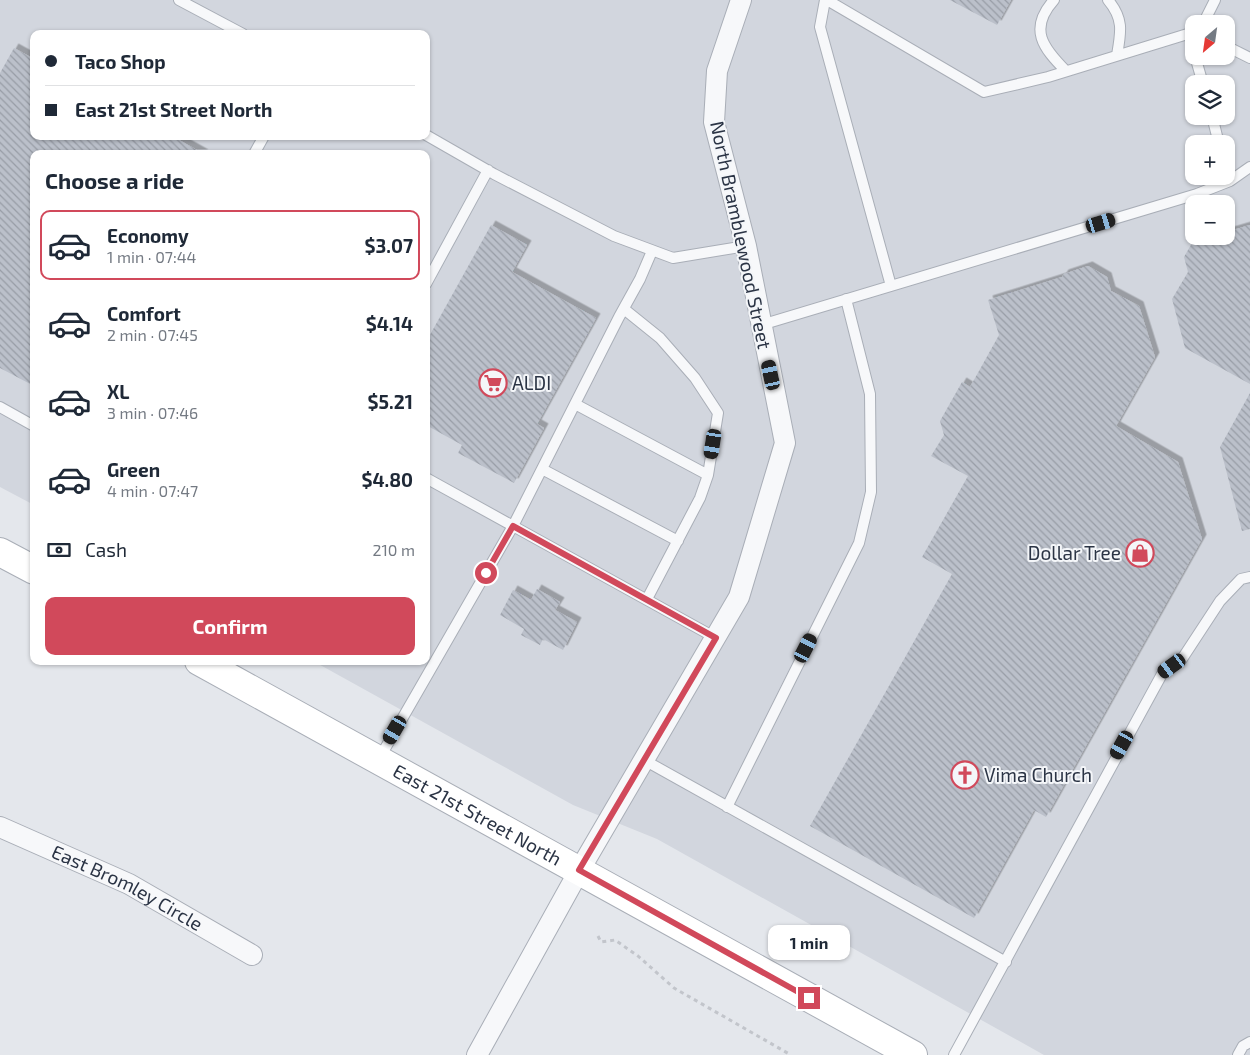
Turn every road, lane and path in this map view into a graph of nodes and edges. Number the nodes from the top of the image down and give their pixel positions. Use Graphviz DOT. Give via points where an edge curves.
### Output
graph roads {
  1 [pos="179,0"];
  2 [pos="741,0"];
  3 [pos="826,0"];
  4 [pos="1054,0"];
  5 [pos="1108,0"];
  6 [pos="1215,0"];
  7 [pos="1208,15"];
  8 [pos="235,30"];
  9 [pos="1185,35"];
  10 [pos="1235,50"];
  11 [pos="1116,55"];
  12 [pos="1250,58"];
  13 [pos="1066,71"];
  14 [pos="430,137"];
  15 [pos="1250,167"];
  16 [pos="488,170"];
  17 [pos="1235,177"];
  18 [pos="1218,185"];
  19 [pos="746,246"];
  20 [pos="652,251"];
  21 [pos="430,277"];
  22 [pos="891,286"];
  23 [pos="846,299"];
  24 [pos="624,309"];
  25 [pos="760,324"];
  26 [pos="575,404"];
  27 [pos="0,407"];
  28 [pos="30,424"];
  29 [pos="542,469"];
  30 [pos="708,475"];
  31 [pos="430,480"];
  32 [pos="513,526"];
  33 [pos="678,541"];
  34 [pos="0,552"];
  35 [pos="30,565"];
  36 [pos="1250,577"];
  37 [pos="647,599"];
  38 [pos="716,638"];
  39 [pos="213,665"];
  40 [pos="378,760"];
  41 [pos="644,760"];
  42 [pos="727,807"];
  43 [pos="0,827"];
  44 [pos="579,870"];
  45 [pos="598,936"];
  46 [pos="252,955"];
  47 [pos="1006,962"];
  48 [pos="1250,1042"];
  49 [pos="477,1055"];
  50 [pos="790,1055"];
  51 [pos="913,1055"];
  52 [pos="954,1055"];
  53 [pos="1238,1055"];
  1 -- 8 [label="lane"];
  2 -- 19 [label="street, North Bramblewood Street" via="717,71 714,122"];
  3 -- 13 [label="lane" via="984,92"];
  3 -- 22 [label="lane" via="820,27"];
  4 -- 13 [label="lane" via="1046,9 1041,40"];
  5 -- 11 [label="lane" via="1116,9 1120,22 1121,35"];
  6 -- 7 [label="lane"];
  9 -- 11 [label="lane"];
  10 -- 12 [label="lane"];
  11 -- 13 [label="lane"];
  14 -- 16 [label="lane"];
  15 -- 17 [label="lane"];
  16 -- 20 [label="lane" via="614,236"];
  16 -- 21 [label="lane"];
  18 -- 22 [label="lane"];
  19 -- 20 [label="lane" via="673,258"];
  19 -- 25 [label="street, North Bramblewood Street"];
  20 -- 24 [label="lane"];
  22 -- 23 [label="lane"];
  23 -- 25 [label="lane"];
  23 -- 42 [label="lane" via="870,394 871,492 859,543"];
  24 -- 26 [label="lane"];
  24 -- 30 [label="lane" via="672,351 718,413"];
  25 -- 38 [label="street, North Bramblewood Street" via="785,443 739,597"];
  26 -- 29 [label="lane"];
  26 -- 30 [label="lane"];
  27 -- 28 [label="lane"];
  29 -- 32 [label="lane"];
  29 -- 33 [label="lane"];
  30 -- 33 [label="lane"];
  31 -- 32 [label="lane"];
  32 -- 37 [label="lane"];
  32 -- 40 [label="lane"];
  33 -- 37 [label="lane"];
  34 -- 35 [label="main road"];
  36 -- 47 [label="lane" via="1241,579 1220,601 1182,659 1162,674"];
  37 -- 38 [label="lane"];
  38 -- 41 [label="street, North Bramblewood Street"];
  39 -- 40 [label="main road, East 21st Street North"];
  40 -- 44 [label="main road, East 21st Street North"];
  41 -- 42 [label="lane"];
  41 -- 44 [label="street, North Bramblewood Street"];
  42 -- 47 [label="lane"];
  43 -- 46 [label="street, East Bromley Circle" via="129,884"];
  44 -- 49 [label="street, North Bramblewood Street"];
  44 -- 51 [label="main road, East 21st Street North"];
  45 -- 50 [label="path" via="601,942 615,940 674,988"];
  47 -- 52 [label="lane"];
  48 -- 53 [label="lane"];
}
